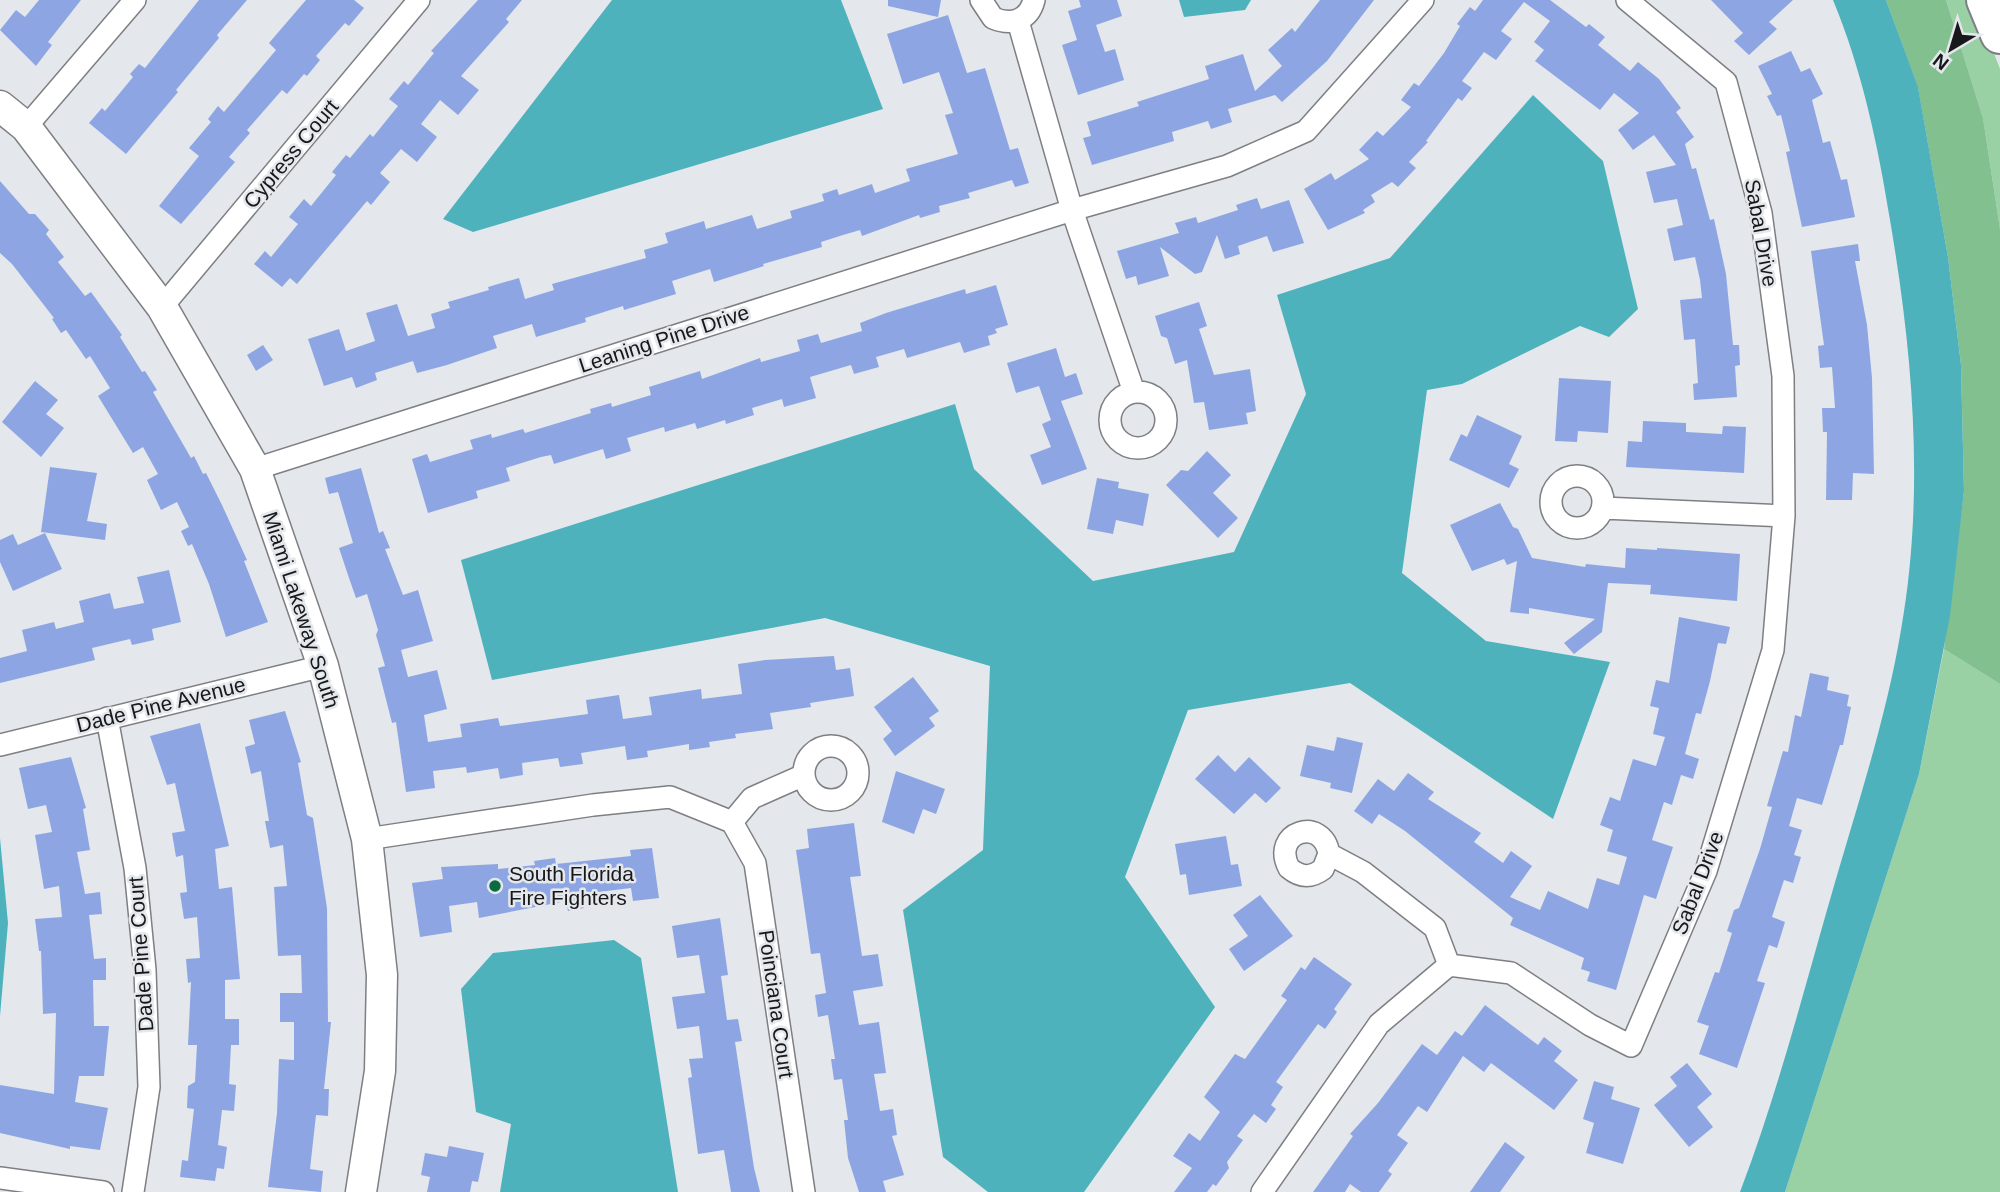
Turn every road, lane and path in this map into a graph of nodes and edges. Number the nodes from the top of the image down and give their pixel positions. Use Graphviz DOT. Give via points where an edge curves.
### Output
graph roads {
  1 [pos="135,0"];
  2 [pos="419,0"];
  3 [pos="981,0"];
  4 [pos="1034,0"];
  5 [pos="1423,0"];
  6 [pos="1627,0"];
  7 [pos="1986,0"];
  8 [pos="1018,21"];
  9 [pos="2000,34"];
  10 [pos="0,106"];
  11 [pos="26,127"];
  12 [pos="1072,210"];
  13 [pos="162,307"];
  14 [pos="1134,392"];
  15 [pos="255,469"];
  16 [pos="1602,508"];
  17 [pos="1784,516"];
  18 [pos="323,666"];
  19 [pos="107,718"];
  20 [pos="0,745"];
  21 [pos="804,775"];
  22 [pos="732,822"];
  23 [pos="367,839"];
  24 [pos="1329,855"];
  25 [pos="1449,965"];
  26 [pos="0,1178"];
  27 [pos="103,1192"];
  28 [pos="133,1192"];
  29 [pos="360,1192"];
  30 [pos="804,1192"];
  31 [pos="1262,1192"];
  1 -- 11 [label="street"];
  2 -- 13 [label="street, Cypress Court"];
  3 -- 8 [label="street" via="993,18"];
  4 -- 8 [label="street" via="1031,10"];
  5 -- 12 [label="street, Leaning Pine Drive" via="1306,131 1227,166"];
  6 -- 17 [label="street, Sabal Drive" via="1726,82 1761,213 1783,376"];
  7 -- 9 [label="highway"];
  8 -- 12 [label="street"];
  10 -- 11 [label="street, Miami Lakeway South"];
  11 -- 13 [label="street, Miami Lakeway South"];
  12 -- 14 [label="street"];
  12 -- 15 [label="street, Leaning Pine Drive"];
  13 -- 15 [label="street, Miami Lakeway South"];
  15 -- 18 [label="street, Miami Lakeway South"];
  16 -- 17 [label="street"];
  17 -- 25 [label="street, Sabal Drive" via="1773,650 1706,871 1631,1046 1511,974"];
  18 -- 19 [label="street, Dade Pine Avenue"];
  18 -- 23 [label="street, Miami Lakeway South"];
  19 -- 20 [label="street, Dade Pine Avenue"];
  19 -- 28 [label="street, Dade Pine Court" via="135,869 145,970 149,1087"];
  21 -- 22 [label="street" via="752,798"];
  22 -- 23 [label="street" via="670,797"];
  22 -- 30 [label="street, Poinciana Court" via="755,863"];
  23 -- 29 [label="street, Miami Lakeway South" via="382,975 380,1058"];
  24 -- 25 [label="street" via="1363,872 1435,928"];
  25 -- 31 [label="street" via="1379,1024"];
  26 -- 27 [label="street"];
}
